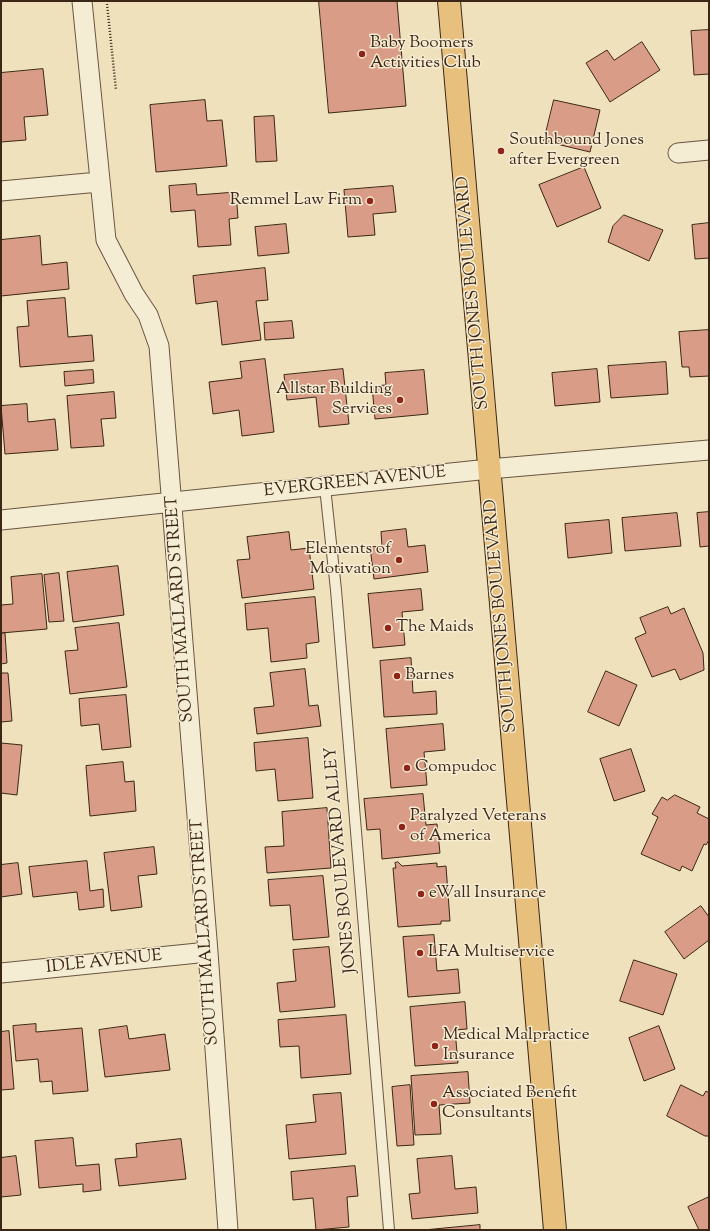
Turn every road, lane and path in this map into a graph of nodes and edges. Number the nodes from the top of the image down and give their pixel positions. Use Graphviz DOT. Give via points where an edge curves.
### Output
graph roads {
  1 [pos="82,1"];
  2 [pos="449,1"];
  3 [pos="107,4"];
  4 [pos="116,90"];
  5 [pos="709,150"];
  6 [pos="678,153"];
  7 [pos="99,182"];
  8 [pos="1,191"];
  9 [pos="709,450"];
  10 [pos="489,469"];
  11 [pos="325,487"];
  12 [pos="172,502"];
  13 [pos="1,520"];
  14 [pos="208,952"];
  15 [pos="1,974"];
  16 [pos="228,1230"];
  17 [pos="389,1230"];
  18 [pos="555,1230"];
  1 -- 7 [label="street, SOUTH MALLARD STREET"];
  2 -- 10 [label="main road, SOUTH JONES BOULEVARD"];
  3 -- 4 [label="path"];
  5 -- 6 [label="street"];
  7 -- 8 [label="street"];
  7 -- 12 [label="street, SOUTH MALLARD STREET" via="106,240 148,315 159,346"];
  9 -- 10 [label="street, EVERGREEN AVENUE"];
  10 -- 11 [label="street, EVERGREEN AVENUE"];
  10 -- 18 [label="main road, SOUTH JONES BOULEVARD"];
  11 -- 12 [label="street, EVERGREEN AVENUE"];
  11 -- 17 [label="lane, JONES BOULEVARD ALLEY" via="336,590"];
  12 -- 13 [label="street, EVERGREEN AVENUE"];
  12 -- 14 [label="street, SOUTH MALLARD STREET"];
  14 -- 15 [label="street, IDLE AVENUE"];
  14 -- 16 [label="street, SOUTH MALLARD STREET"];
}
